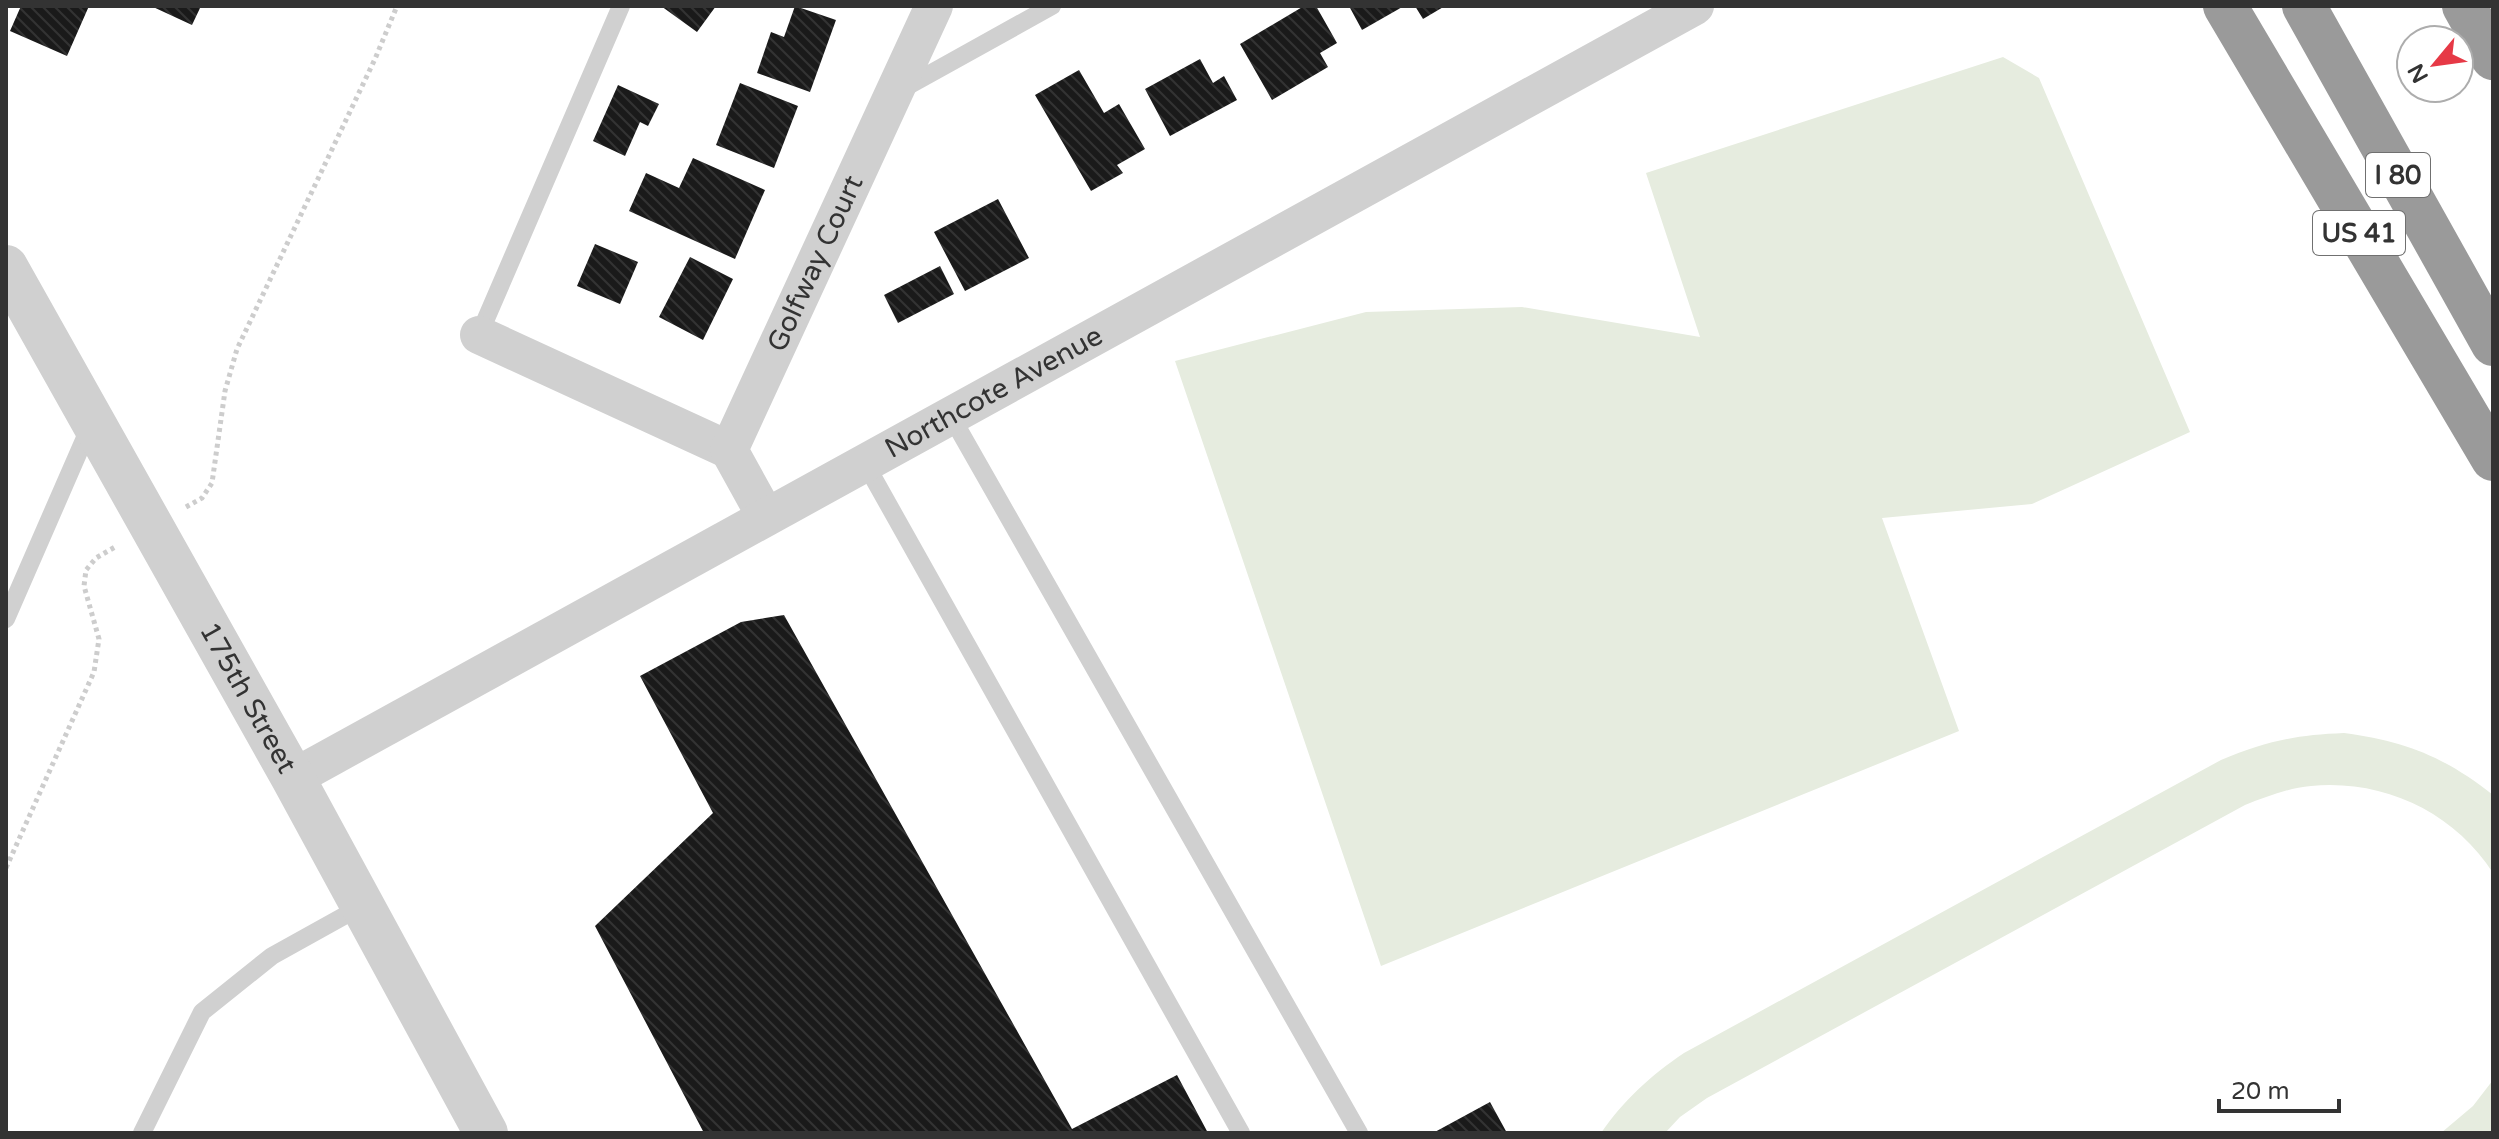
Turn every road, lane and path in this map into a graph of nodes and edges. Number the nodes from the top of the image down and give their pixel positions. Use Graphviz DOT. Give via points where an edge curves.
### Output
graph roads {
  1 [pos="397,6"];
  2 [pos="621,6"];
  3 [pos="934,6"];
  4 [pos="1052,6"];
  5 [pos="1695,6"];
  6 [pos="2225,6"];
  7 [pos="2304,6"];
  8 [pos="2464,6"];
  9 [pos="2493,58"];
  10 [pos="893,95"];
  11 [pos="6,267"];
  12 [pos="479,335"];
  13 [pos="2493,344"];
  14 [pos="951,416"];
  15 [pos="92,422"];
  16 [pos="729,450"];
  17 [pos="2493,459"];
  18 [pos="865,463"];
  19 [pos="189,505"];
  20 [pos="766,517"];
  21 [pos="116,546"];
  22 [pos="6,619"];
  23 [pos="293,778"];
  24 [pos="6,868"];
  25 [pos="362,906"];
  26 [pos="142,1133"];
  27 [pos="486,1133"];
  28 [pos="1241,1133"];
  29 [pos="1359,1133"];
  1 -- 19 [label="path" via="237,349 225,391 212,483"];
  2 -- 12 [label="lane"];
  3 -- 10 [label="street, Golfway Court"];
  4 -- 10 [label="lane"];
  5 -- 14 [label="street, Northcote Avenue"];
  6 -- 17 [label="highway, US 41"];
  7 -- 13 [label="highway, I 80"];
  8 -- 9 [label="highway"];
  10 -- 16 [label="street, Golfway Court"];
  11 -- 15 [label="street, 175th Street"];
  12 -- 16 [label="street"];
  14 -- 18 [label="street, Northcote Avenue"];
  14 -- 29 [label="lane"];
  15 -- 22 [label="lane"];
  15 -- 23 [label="street, 175th Street"];
  16 -- 20 [label="street"];
  18 -- 20 [label="street, Northcote Avenue"];
  18 -- 28 [label="lane"];
  20 -- 23 [label="street, Northcote Avenue"];
  21 -- 24 [label="path" via="86,570 84,586 99,639 94,672"];
  23 -- 25 [label="street, 175th Street"];
  25 -- 26 [label="lane" via="272,956 202,1012"];
  25 -- 27 [label="street, 175th Street"];
}
